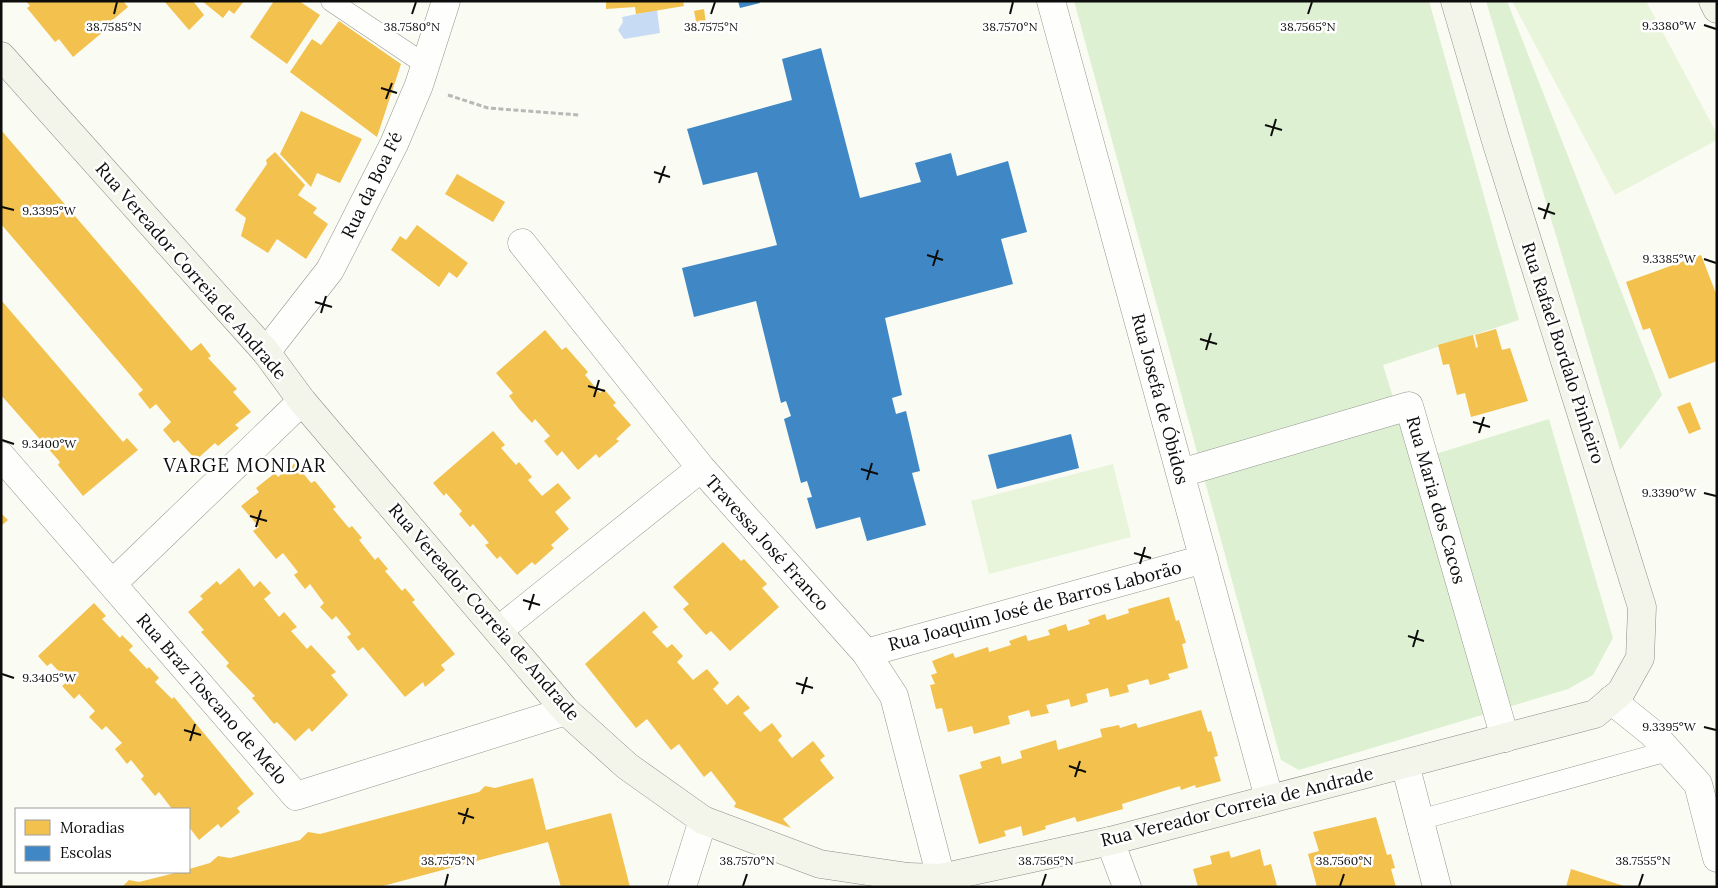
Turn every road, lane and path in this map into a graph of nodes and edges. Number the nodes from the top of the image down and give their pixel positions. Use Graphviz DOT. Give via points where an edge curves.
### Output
graph roads {
  1 [pos="331,1"];
  2 [pos="446,1"];
  3 [pos="1051,1"];
  4 [pos="1455,1"];
  5 [pos="1713,1"];
  6 [pos="1717,9"];
  7 [pos="1,56"];
  8 [pos="422,75"];
  9 [pos="579,115"];
  10 [pos="522,243"];
  11 [pos="266,352"];
  12 [pos="302,401"];
  13 [pos="1,456"];
  14 [pos="701,468"];
  15 [pos="1181,473"];
  16 [pos="1204,559"];
  17 [pos="112,584"];
  18 [pos="499,630"];
  19 [pos="866,653"];
  20 [pos="1611,700"];
  21 [pos="566,711"];
  22 [pos="1505,738"];
  23 [pos="1668,750"];
  24 [pos="1405,764"];
  25 [pos="1269,798"];
  26 [pos="703,820"];
  27 [pos="1419,820"];
  28 [pos="1110,841"];
  29 [pos="1717,858"];
  30 [pos="941,878"];
  31 [pos="682,887"];
  32 [pos="1127,887"];
  33 [pos="1437,887"];
  1 -- 8 [label="lane"];
  2 -- 8 [label="street, Rua da Boa Fé"];
  3 -- 15 [label="street, Rua Josefa de Óbidos"];
  4 -- 20 [label="street, Rua Rafael Bordalo Pinheiro" via="1642,607 1640,658 1621,692"];
  5 -- 6 [label="street"];
  7 -- 11 [label="street, Rua Vereador Correia de Andrade"];
  8 -- 9 [label="path" via="488,108"];
  8 -- 11 [label="street, Rua da Boa Fé" via="394,144 330,270"];
  10 -- 14 [label="street, Travessa José Franco"];
  11 -- 12 [label="street, Rua Vereador Correia de Andrade"];
  12 -- 17 [label="street"];
  12 -- 18 [label="street, Rua Vereador Correia de Andrade"];
  13 -- 17 [label="street, Rua Braz Toscano de Melo"];
  14 -- 18 [label="street"];
  14 -- 19 [label="street, Travessa José Franco"];
  15 -- 16 [label="street, Rua Josefa de Óbidos"];
  15 -- 22 [label="street, Rua Maria dos Cacos" via="1409,406"];
  16 -- 19 [label="street, Rua Joaquim José de Barros Laborão"];
  16 -- 25 [label="street, Rua Josefa de Óbidos"];
  17 -- 21 [label="street, Rua Braz Toscano de Melo" via="296,796"];
  18 -- 21 [label="street, Rua Vereador Correia de Andrade"];
  19 -- 30 [label="street, Travessa José Franco" via="894,696"];
  20 -- 22 [label="street, Rua Vereador Correia de Andrade" via="1595,714"];
  20 -- 23 [label="street" via="1652,732"];
  21 -- 26 [label="street, Rua Vereador Correia de Andrade" via="628,766"];
  22 -- 24 [label="street, Rua Vereador Correia de Andrade"];
  23 -- 27 [label="lane"];
  23 -- 29 [label="street" via="1698,784"];
  24 -- 25 [label="street, Rua Vereador Correia de Andrade"];
  24 -- 27 [label="street"];
  25 -- 28 [label="street, Rua Vereador Correia de Andrade"];
  26 -- 30 [label="street, Rua Vereador Correia de Andrade" via="820,864 908,877"];
  26 -- 31 [label="street"];
  27 -- 33 [label="street"];
  28 -- 30 [label="street, Rua Vereador Correia de Andrade"];
  28 -- 32 [label="street"];
}
